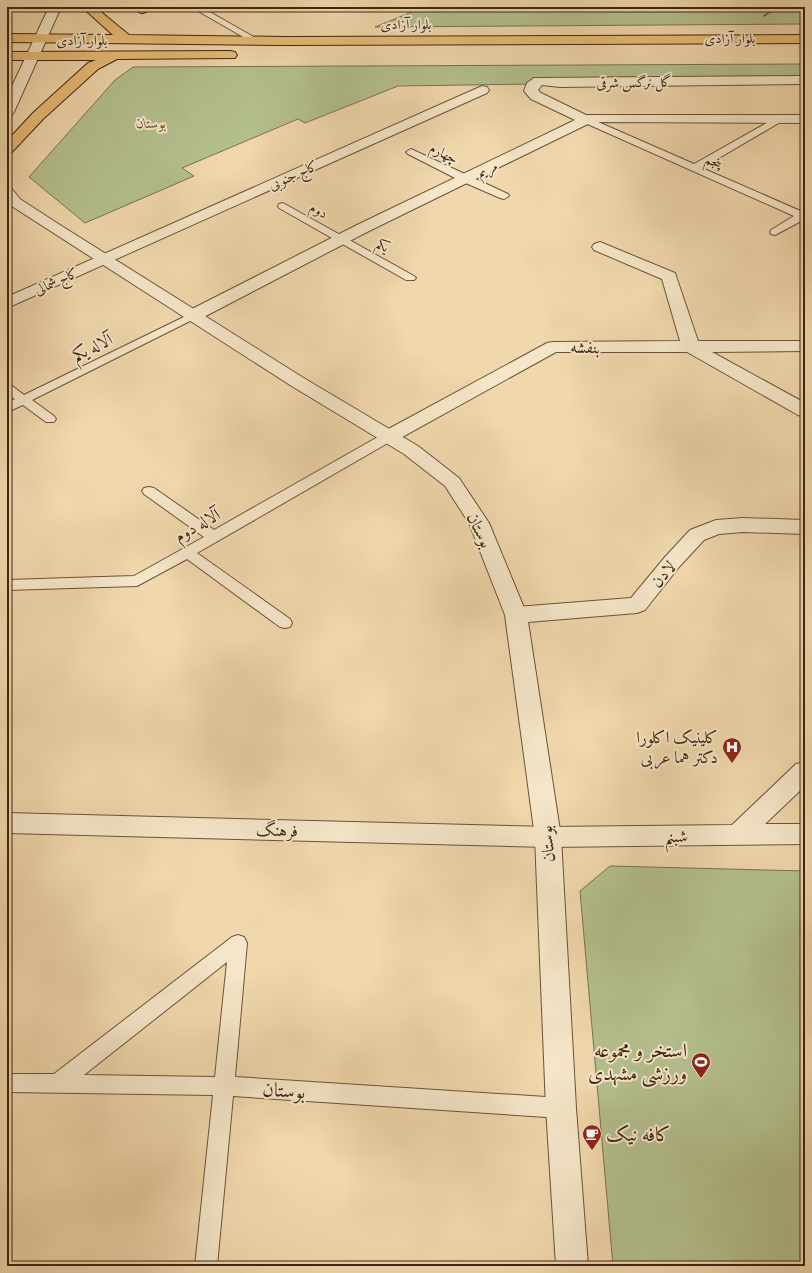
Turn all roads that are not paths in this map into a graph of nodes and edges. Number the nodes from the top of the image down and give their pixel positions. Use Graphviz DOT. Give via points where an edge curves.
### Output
graph roads {
  1 [pos="55,7"];
  2 [pos="88,7"];
  3 [pos="195,7"];
  4 [pos="7,38"];
  5 [pos="40,38"];
  6 [pos="125,39"];
  7 [pos="805,39"];
  8 [pos="255,40"];
  9 [pos="243,54"];
  10 [pos="7,56"];
  11 [pos="33,56"];
  12 [pos="116,56"];
  13 [pos="805,80"];
  14 [pos="482,90"];
  15 [pos="7,112"];
  16 [pos="779,119"];
  17 [pos="586,120"];
  18 [pos="805,120"];
  19 [pos="7,149"];
  20 [pos="411,152"];
  21 [pos="695,168"];
  22 [pos="465,179"];
  23 [pos="7,192"];
  24 [pos="504,196"];
  25 [pos="283,206"];
  26 [pos="775,232"];
  27 [pos="341,239"];
  28 [pos="600,247"];
  29 [pos="104,260"];
  30 [pos="410,278"];
  31 [pos="7,303"];
  32 [pos="192,316"];
  33 [pos="805,346"];
  34 [pos="691,347"];
  35 [pos="7,388"];
  36 [pos="24,399"];
  37 [pos="7,408"];
  38 [pos="805,411"];
  39 [pos="50,419"];
  40 [pos="388,437"];
  41 [pos="149,490"];
  42 [pos="805,527"];
  43 [pos="214,537"];
  44 [pos="187,552"];
  45 [pos="7,585"];
  46 [pos="516,615"];
  47 [pos="285,623"];
  48 [pos="805,771"];
  49 [pos="7,823"];
  50 [pos="805,834"];
  51 [pos="737,835"];
  52 [pos="548,837"];
  53 [pos="7,1083"];
  54 [pos="57,1084"];
  55 [pos="225,1086"];
  56 [pos="561,1108"];
  57 [pos="206,1266"];
  58 [pos="572,1266"];
  1 -- 5 [label="street"];
  2 -- 6 [label="main road"];
  3 -- 8 [label="lane"];
  4 -- 5 [label="main road, بلوار آزادی"];
  5 -- 6 [label="main road, بلوار آزادی"];
  5 -- 11 [label="street"];
  6 -- 8 [label="main road, بلوار آزادی"];
  7 -- 8 [label="main road, بلوار آزادی"];
  9 -- 12 [label="main road, بلوار آزادی"];
  10 -- 11 [label="main road, بلوار آزادی"];
  11 -- 12 [label="main road, بلوار آزادی"];
  11 -- 15 [label="street"];
  12 -- 19 [label="main road" via="93,66 38,116"];
  13 -- 17 [label="street, گل نرگس شرقی" via="560,83 539,81 532,86 531,91 536,96"];
  14 -- 29 [label="street, کاج جنوبی"];
  16 -- 17 [label="street, مریم"];
  16 -- 18 [label="street, مریم"];
  16 -- 21 [label="lane"];
  17 -- 21 [label="lane, پنجم"];
  17 -- 22 [label="street, مریم"];
  20 -- 22 [label="lane, چهارم"];
  21 -- 26 [label="lane, پنجم" via="802,216"];
  22 -- 24 [label="lane, چهارم"];
  22 -- 27 [label="street, مریم"];
  23 -- 29 [label="street, بوستان" via="15,202"];
  25 -- 27 [label="lane, دوم"];
  27 -- 30 [label="lane, یکم"];
  27 -- 32 [label="street, مریم"];
  28 -- 34 [label="street" via="669,276"];
  29 -- 31 [label="street, کاج شمالی"];
  29 -- 32 [label="street, بوستان"];
  32 -- 36 [label="lane, آلاله یکم"];
  32 -- 40 [label="street, بوستان"];
  33 -- 34 [label="street, بنفشه"];
  34 -- 38 [label="street"];
  34 -- 40 [label="street, بنفشه" via="553,347"];
  35 -- 36 [label="lane"];
  36 -- 37 [label="lane, آلاله یکم"];
  36 -- 39 [label="lane"];
  40 -- 43 [label="lane, آلاله دوم"];
  40 -- 46 [label="street, بوستان" via="411,450 452,482 479,523"];
  41 -- 43 [label="lane"];
  42 -- 46 [label="street, لادن" via="716,527 697,535 637,605"];
  43 -- 44 [label="lane, آلاله دوم"];
  44 -- 45 [label="lane, آلاله دوم" via="137,581"];
  44 -- 47 [label="lane"];
  46 -- 52 [label="street, بوستان"];
  48 -- 51 [label="street"];
  49 -- 52 [label="street, فرهنگ"];
  50 -- 51 [label="street, شبنم"];
  51 -- 52 [label="street, شبنم"];
  52 -- 56 [label="street, بوستان"];
  53 -- 54 [label="lane, بوستان"];
  54 -- 55 [label="lane, بوستان"];
  54 -- 55 [label="lane" via="238,944"];
  55 -- 56 [label="lane, بوستان"];
  55 -- 57 [label="lane"];
  56 -- 58 [label="street, بوستان"];
}
